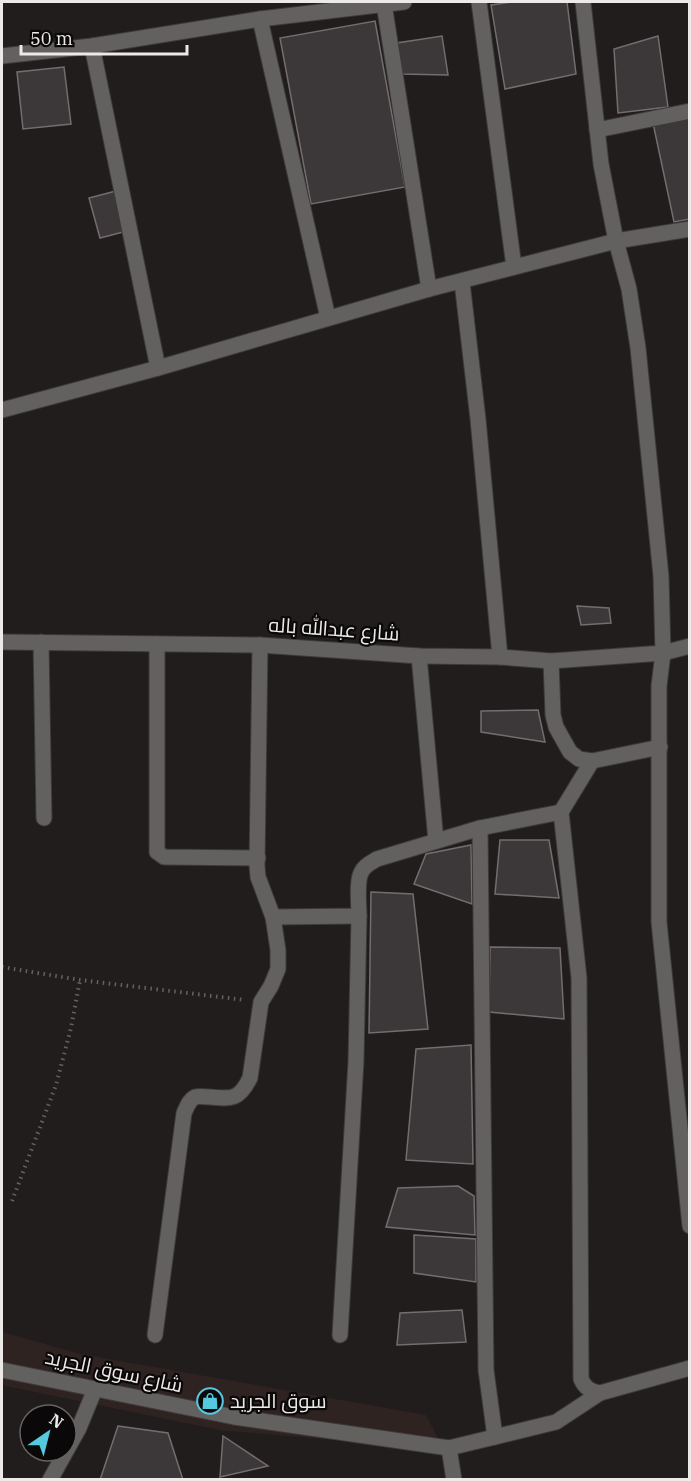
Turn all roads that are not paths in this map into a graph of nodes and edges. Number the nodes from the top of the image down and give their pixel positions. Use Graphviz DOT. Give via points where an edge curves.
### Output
graph roads {
  1 [pos="404,2"];
  2 [pos="479,2"];
  3 [pos="583,2"];
  4 [pos="384,4"];
  5 [pos="260,19"];
  6 [pos="92,46"];
  7 [pos="2,56"];
  8 [pos="690,111"];
  9 [pos="597,130"];
  10 [pos="690,230"];
  11 [pos="616,241"];
  12 [pos="514,267"];
  13 [pos="462,282"];
  14 [pos="429,289"];
  15 [pos="328,318"];
  16 [pos="158,368"];
  17 [pos="2,410"];
  18 [pos="2,642"];
  19 [pos="41,642"];
  20 [pos="157,644"];
  21 [pos="260,645"];
  22 [pos="690,646"];
  23 [pos="663,653"];
  24 [pos="419,656"];
  25 [pos="500,657"];
  26 [pos="551,661"];
  27 [pos="660,747"];
  28 [pos="592,761"];
  29 [pos="561,812"];
  30 [pos="44,818"];
  31 [pos="480,828"];
  32 [pos="436,841"];
  33 [pos="258,858"];
  34 [pos="358,916"];
  35 [pos="273,917"];
  36 [pos="690,1226"];
  37 [pos="155,1335"];
  38 [pos="340,1335"];
  39 [pos="690,1368"];
  40 [pos="2,1370"];
  41 [pos="95,1389"];
  42 [pos="600,1393"];
  43 [pos="495,1437"];
  44 [pos="449,1448"];
  45 [pos="50,1479"];
  46 [pos="454,1479"];
  1 -- 4 [label="street"];
  2 -- 12 [label="street"];
  3 -- 9 [label="street"];
  4 -- 5 [label="street"];
  4 -- 14 [label="street"];
  5 -- 6 [label="street"];
  5 -- 15 [label="street"];
  6 -- 7 [label="street"];
  6 -- 16 [label="street"];
  8 -- 9 [label="street"];
  9 -- 11 [label="street"];
  10 -- 11 [label="street"];
  11 -- 12 [label="street"];
  11 -- 23 [label="street" via="638,348 661,576"];
  12 -- 13 [label="street"];
  13 -- 14 [label="street"];
  13 -- 25 [label="street"];
  14 -- 15 [label="street"];
  15 -- 16 [label="street"];
  16 -- 17 [label="street"];
  18 -- 19 [label="street, شارع عبدالله باله"];
  19 -- 20 [label="street, شارع عبدالله باله"];
  19 -- 30 [label="street"];
  20 -- 21 [label="street, شارع عبدالله باله"];
  20 -- 33 [label="street" via="157,852 165,857"];
  21 -- 24 [label="street, شارع عبدالله باله"];
  21 -- 33 [label="street"];
  22 -- 23 [label="street, شارع عبدالله باله"];
  23 -- 26 [label="street, شارع عبدالله باله"];
  23 -- 27 [label="street"];
  24 -- 25 [label="street, شارع عبدالله باله"];
  24 -- 32 [label="street"];
  25 -- 26 [label="street, شارع عبدالله باله"];
  26 -- 28 [label="street" via="556,727 570,752 579,759"];
  27 -- 28 [label="street"];
  27 -- 36 [label="street" via="658,921"];
  28 -- 29 [label="street"];
  29 -- 31 [label="street"];
  29 -- 42 [label="street" via="579,978 581,1379 591,1391"];
  31 -- 32 [label="street"];
  31 -- 43 [label="street" via="486,1370"];
  32 -- 34 [label="street" via="368,864 359,877"];
  33 -- 35 [label="street" via="258,877"];
  34 -- 35 [label="street"];
  34 -- 38 [label="street" via="356,1061"];
  35 -- 37 [label="street" via="278,969 261,1002 250,1078 244,1089 230,1098 194,1098 184,1113"];
  39 -- 42 [label="street, شارع سوق الجريد"];
  40 -- 41 [label="street, شارع سوق الجريد"];
  41 -- 44 [label="street, شارع سوق الجريد" via="234,1417"];
  41 -- 45 [label="street" via="68,1450"];
  42 -- 43 [label="street, شارع سوق الجريد" via="556,1422"];
  43 -- 44 [label="street, شارع سوق الجريد"];
  44 -- 46 [label="street"];
}
